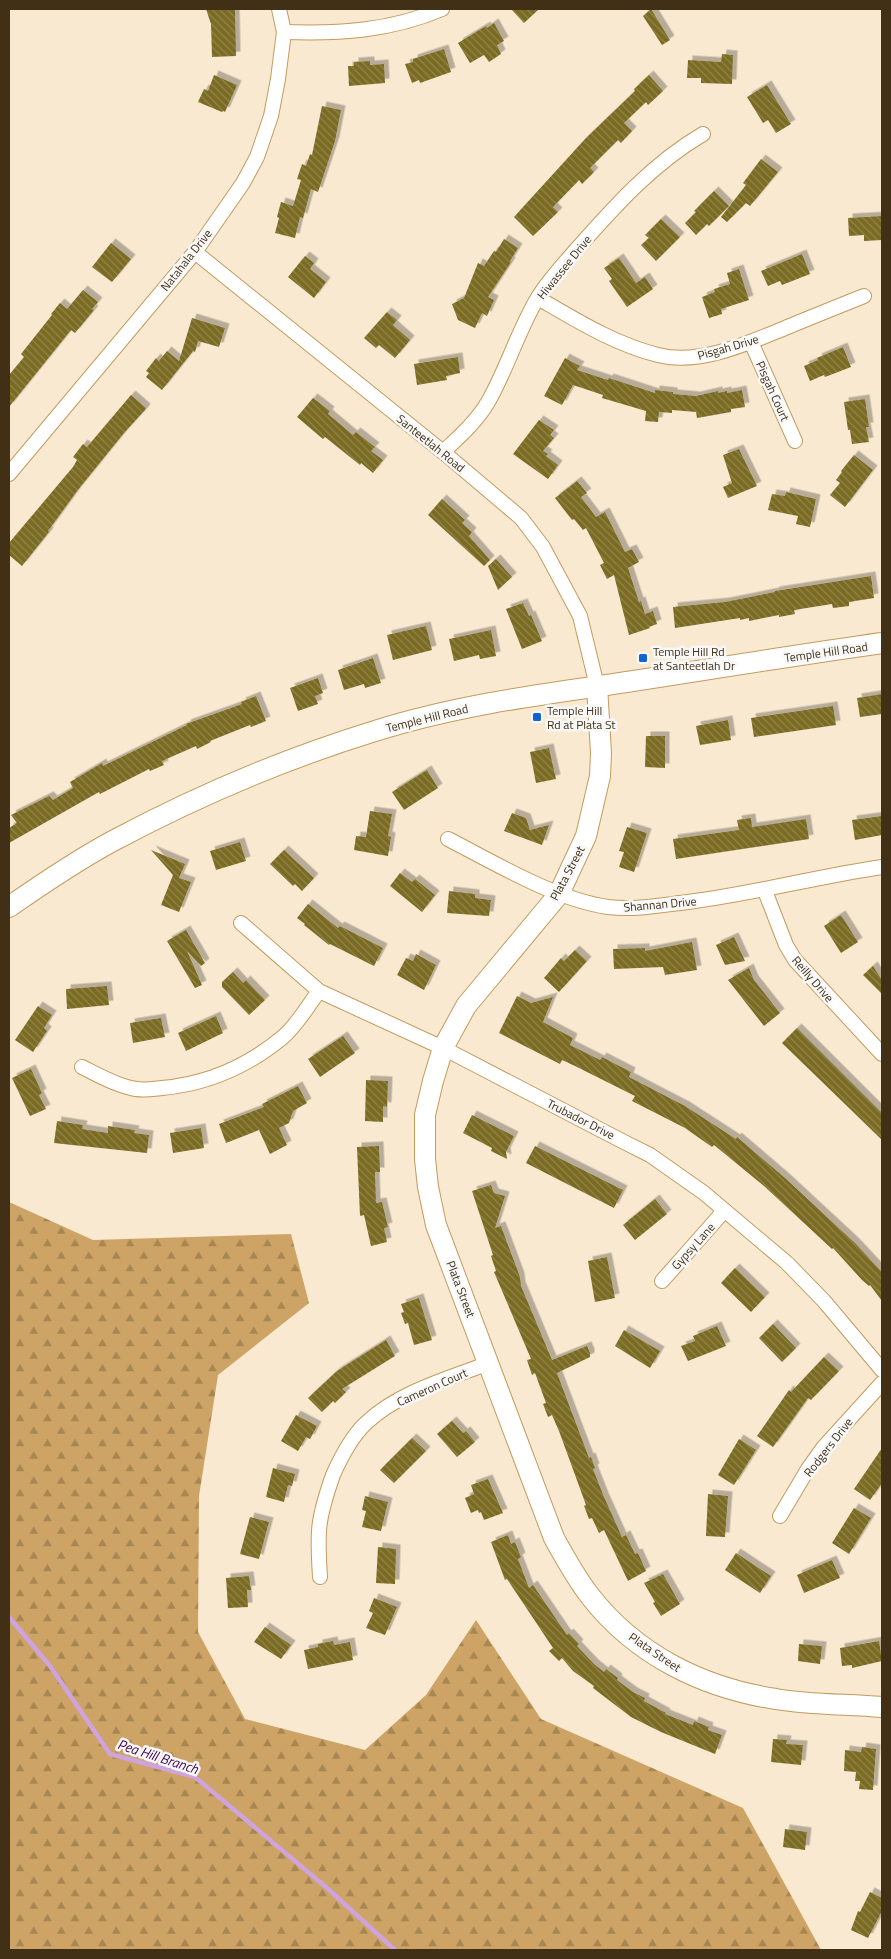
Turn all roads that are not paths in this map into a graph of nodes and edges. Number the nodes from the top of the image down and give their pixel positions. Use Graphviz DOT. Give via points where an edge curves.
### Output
graph roads {
  1 [pos="279,9"];
  2 [pos="442,9"];
  3 [pos="284,32"];
  4 [pos="703,134"];
  5 [pos="195,252"];
  6 [pos="864,296"];
  7 [pos="538,298"];
  8 [pos="751,342"];
  9 [pos="795,441"];
  10 [pos="443,452"];
  11 [pos="9,474"];
  12 [pos="882,644"];
  13 [pos="597,686"];
  14 [pos="448,839"];
  15 [pos="882,867"];
  16 [pos="765,891"];
  17 [pos="559,894"];
  18 [pos="9,906"];
  19 [pos="240,923"];
  20 [pos="319,991"];
  21 [pos="443,1048"];
  22 [pos="882,1054"];
  23 [pos="82,1067"];
  24 [pos="724,1211"];
  25 [pos="662,1281"];
  26 [pos="489,1363"];
  27 [pos="882,1370"];
  28 [pos="882,1383"];
  29 [pos="780,1516"];
  30 [pos="320,1577"];
  31 [pos="882,1707"];
  1 -- 3 [label="street, Natahala Drive"];
  2 -- 3 [label="street" via="405,23 378,28 330,34"];
  3 -- 5 [label="street, Natahala Drive" via="271,116 257,157"];
  4 -- 7 [label="street, Hiwassee Drive" via="659,163 639,182 583,242"];
  5 -- 10 [label="street, Santeetlah Road"];
  5 -- 11 [label="street, Natahala Drive"];
  6 -- 8 [label="street, Pisgah Drive"];
  7 -- 8 [label="street, Pisgah Drive" via="621,344 659,356 697,357"];
  7 -- 10 [label="street, Hiwassee Drive" via="488,402"];
  8 -- 9 [label="street, Pisgah Court"];
  10 -- 13 [label="street, Santeetlah Road" via="521,518 543,547 580,616"];
  12 -- 13 [label="street, Temple Hill Road"];
  13 -- 17 [label="street, Plata Street" via="601,753 596,798 586,836"];
  13 -- 18 [label="street, Temple Hill Road" via="440,713 307,754 240,780 109,843"];
  14 -- 17 [label="street, Shannan Drive"];
  15 -- 16 [label="street, Shannan Drive" via="801,881"];
  16 -- 17 [label="street, Shannan Drive" via="635,907 609,907"];
  16 -- 22 [label="street, Reilly Drive" via="795,960"];
  17 -- 21 [label="street, Plata Street" via="466,1006"];
  19 -- 20 [label="street, Trubador Drive"];
  20 -- 21 [label="street, Trubador Drive"];
  20 -- 23 [label="street" via="284,1036 246,1062 201,1082 158,1089 132,1088"];
  21 -- 24 [label="street, Trubador Drive" via="650,1155"];
  21 -- 26 [label="street, Plata Street" via="425,1115 428,1188 436,1225"];
  24 -- 25 [label="street, Gypsy Lane"];
  24 -- 27 [label="street, Trubador Drive" via="787,1263"];
  26 -- 30 [label="street, Cameron Court" via="409,1394 380,1411 353,1439 340,1459 329,1487 319,1529"];
  26 -- 31 [label="street, Plata Street" via="554,1538 590,1597 617,1626 650,1652 702,1681 776,1700"];
  28 -- 29 [label="street, Rodgers Drive" via="823,1448"];
}
